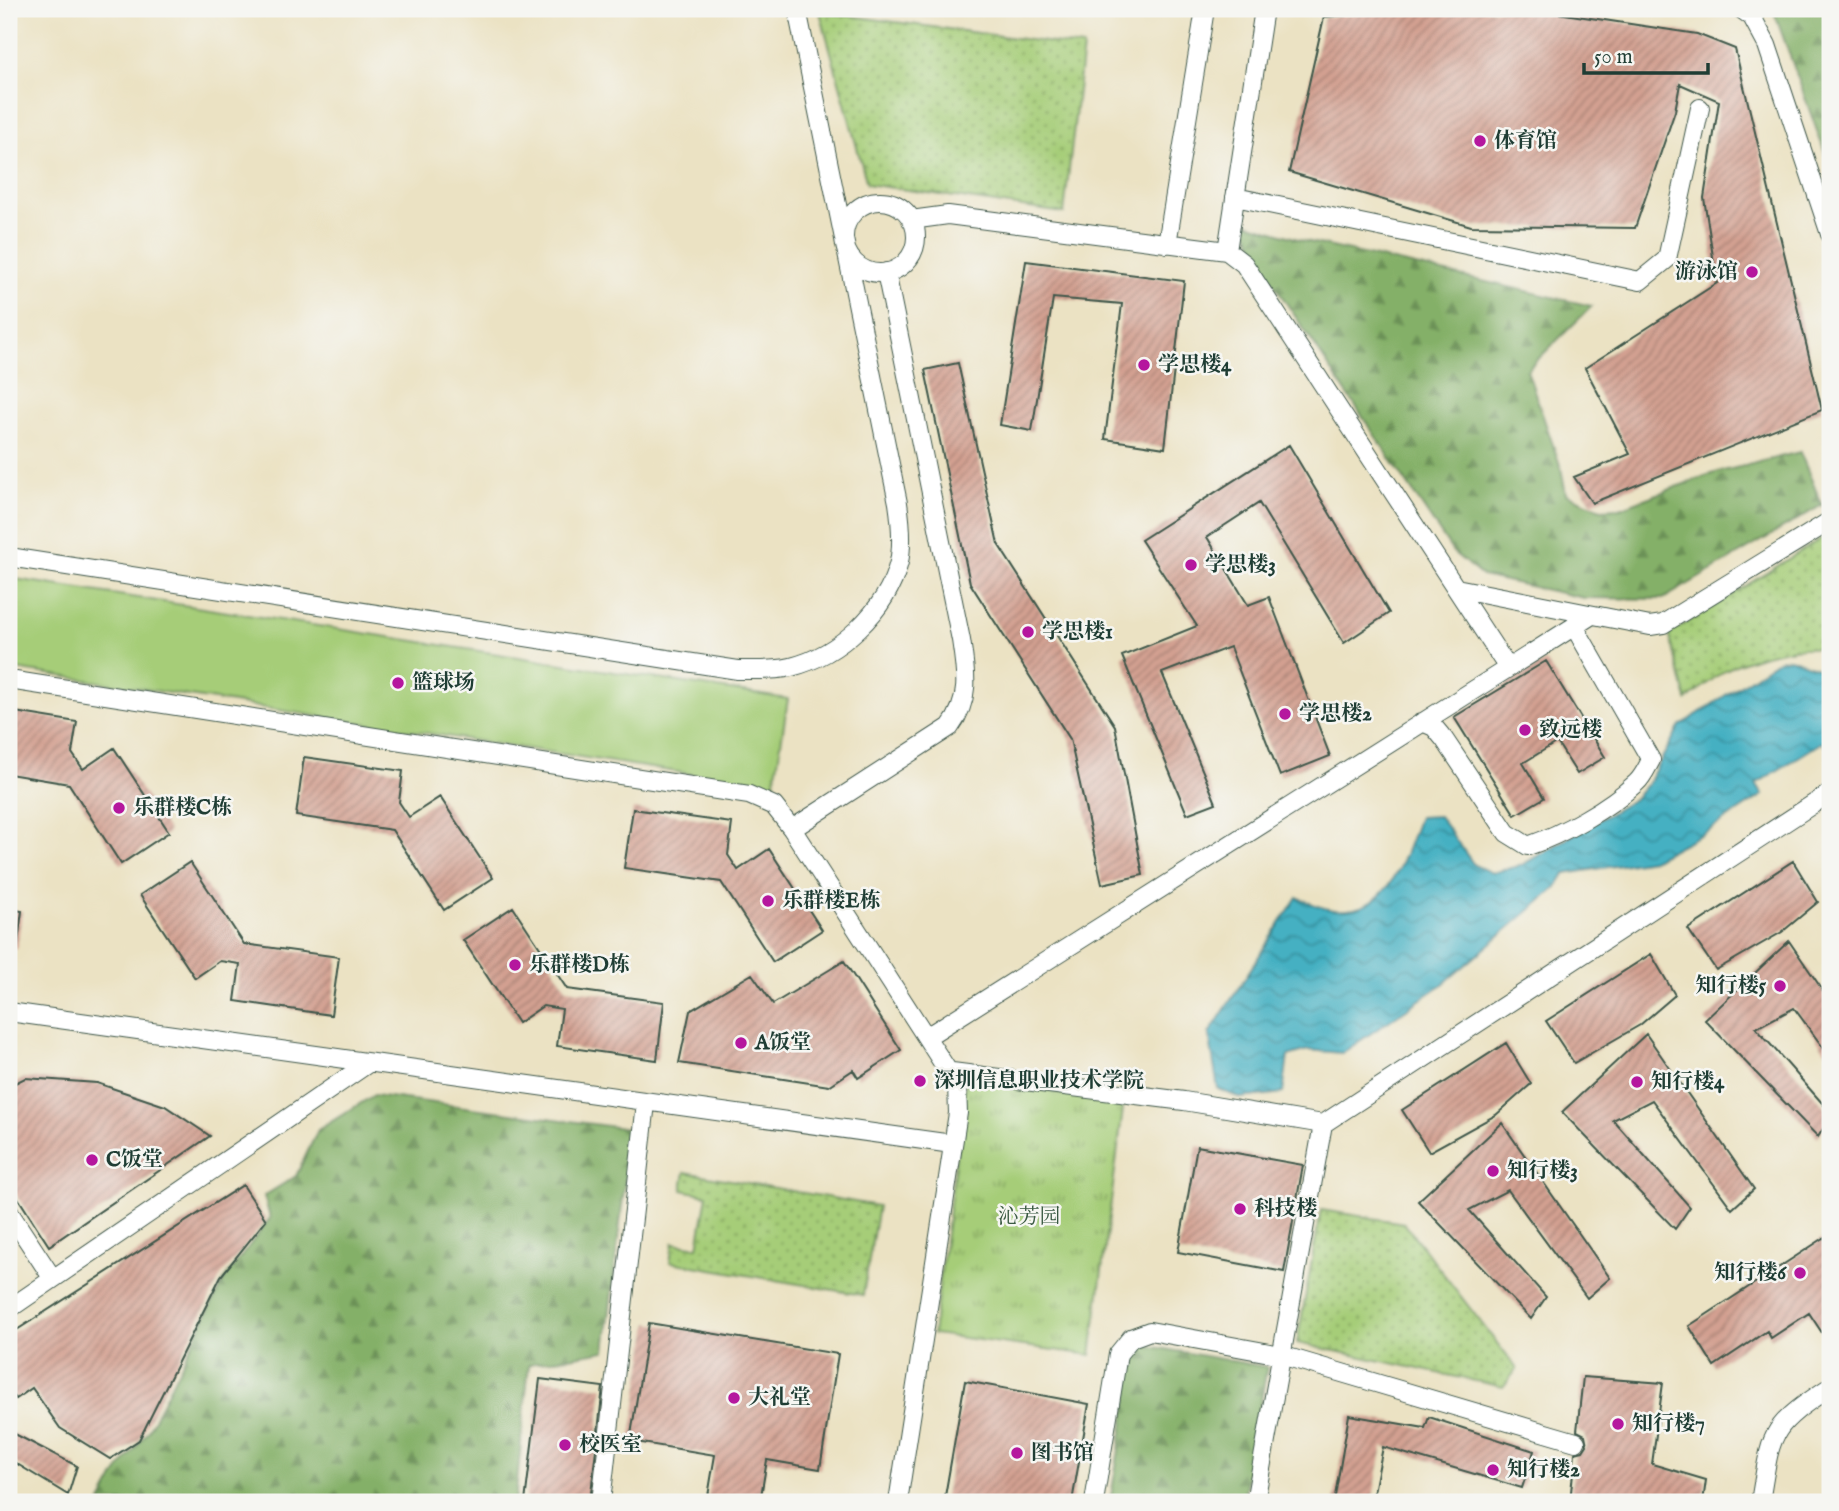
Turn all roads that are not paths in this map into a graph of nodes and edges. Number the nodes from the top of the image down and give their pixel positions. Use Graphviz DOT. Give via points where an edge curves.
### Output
graph roads {
  1 [pos="797,9"];
  2 [pos="1205,9"];
  3 [pos="1264,9"];
  4 [pos="1741,9"];
  5 [pos="1700,108"];
  6 [pos="1236,197"];
  7 [pos="911,220"];
  8 [pos="1830,234"];
  9 [pos="845,243"];
  10 [pos="1167,244"];
  11 [pos="1227,251"];
  12 [pos="886,272"];
  13 [pos="1830,521"];
  14 [pos="9,556"];
  15 [pos="1456,587"];
  16 [pos="1592,615"];
  17 [pos="1574,626"];
  18 [pos="1508,668"];
  19 [pos="9,680"];
  20 [pos="1422,722"];
  21 [pos="1830,793"];
  22 [pos="792,829"];
  23 [pos="9,1012"];
  24 [pos="928,1036"];
  25 [pos="367,1064"];
  26 [pos="952,1072"];
  27 [pos="646,1103"];
  28 [pos="1323,1124"];
  29 [pos="952,1144"];
  30 [pos="9,1212"];
  31 [pos="53,1279"];
  32 [pos="9,1310"];
  33 [pos="1281,1355"];
  34 [pos="1830,1387"];
  35 [pos="1576,1442"];
  36 [pos="601,1502"];
  37 [pos="898,1502"];
  38 [pos="1094,1502"];
  39 [pos="1255,1502"];
  40 [pos="1760,1502"];
  1 -- 9 [label="street"];
  2 -- 10 [label="street"];
  3 -- 6 [label="street"];
  4 -- 8 [label="street" via="1752,17 1767,45"];
  5 -- 6 [label="street" via="1667,259 1640,281"];
  6 -- 11 [label="street"];
  7 -- 9 [label="street" via="905,211 885,201 863,205 848,221"];
  7 -- 10 [label="street" via="948,215"];
  7 -- 12 [label="street" via="915,231 912,253"];
  9 -- 12 [label="street" via="855,262"];
  9 -- 14 [label="street" via="898,503 899,563 877,608 860,627 815,658 792,667 737,670"];
  10 -- 11 [label="street"];
  11 -- 15 [label="street" via="1244,264"];
  12 -- 22 [label="street" via="962,650 965,701 950,727"];
  13 -- 16 [label="street" via="1663,624 1650,626"];
  15 -- 16 [label="street"];
  15 -- 18 [label="street"];
  16 -- 17 [label="street"];
  17 -- 18 [label="street"];
  17 -- 20 [label="street" via="1651,760 1638,782 1583,819 1528,846 1507,833 1444,739"];
  18 -- 20 [label="street"];
  19 -- 22 [label="street" via="749,795 774,806"];
  20 -- 24 [label="street"];
  21 -- 28 [label="street"];
  22 -- 24 [label="street"];
  23 -- 25 [label="street"];
  24 -- 26 [label="street"];
  25 -- 27 [label="street"];
  25 -- 31 [label="street"];
  26 -- 28 [label="street"];
  26 -- 29 [label="street" via="959,1098"];
  27 -- 29 [label="street"];
  27 -- 36 [label="street"];
  28 -- 33 [label="street"];
  29 -- 37 [label="street"];
  30 -- 31 [label="street"];
  31 -- 32 [label="street"];
  33 -- 35 [label="street"];
  33 -- 38 [label="street" via="1150,1331 1131,1338 1118,1354"];
  33 -- 39 [label="street"];
  34 -- 40 [label="street" via="1783,1420 1774,1434"];
}
